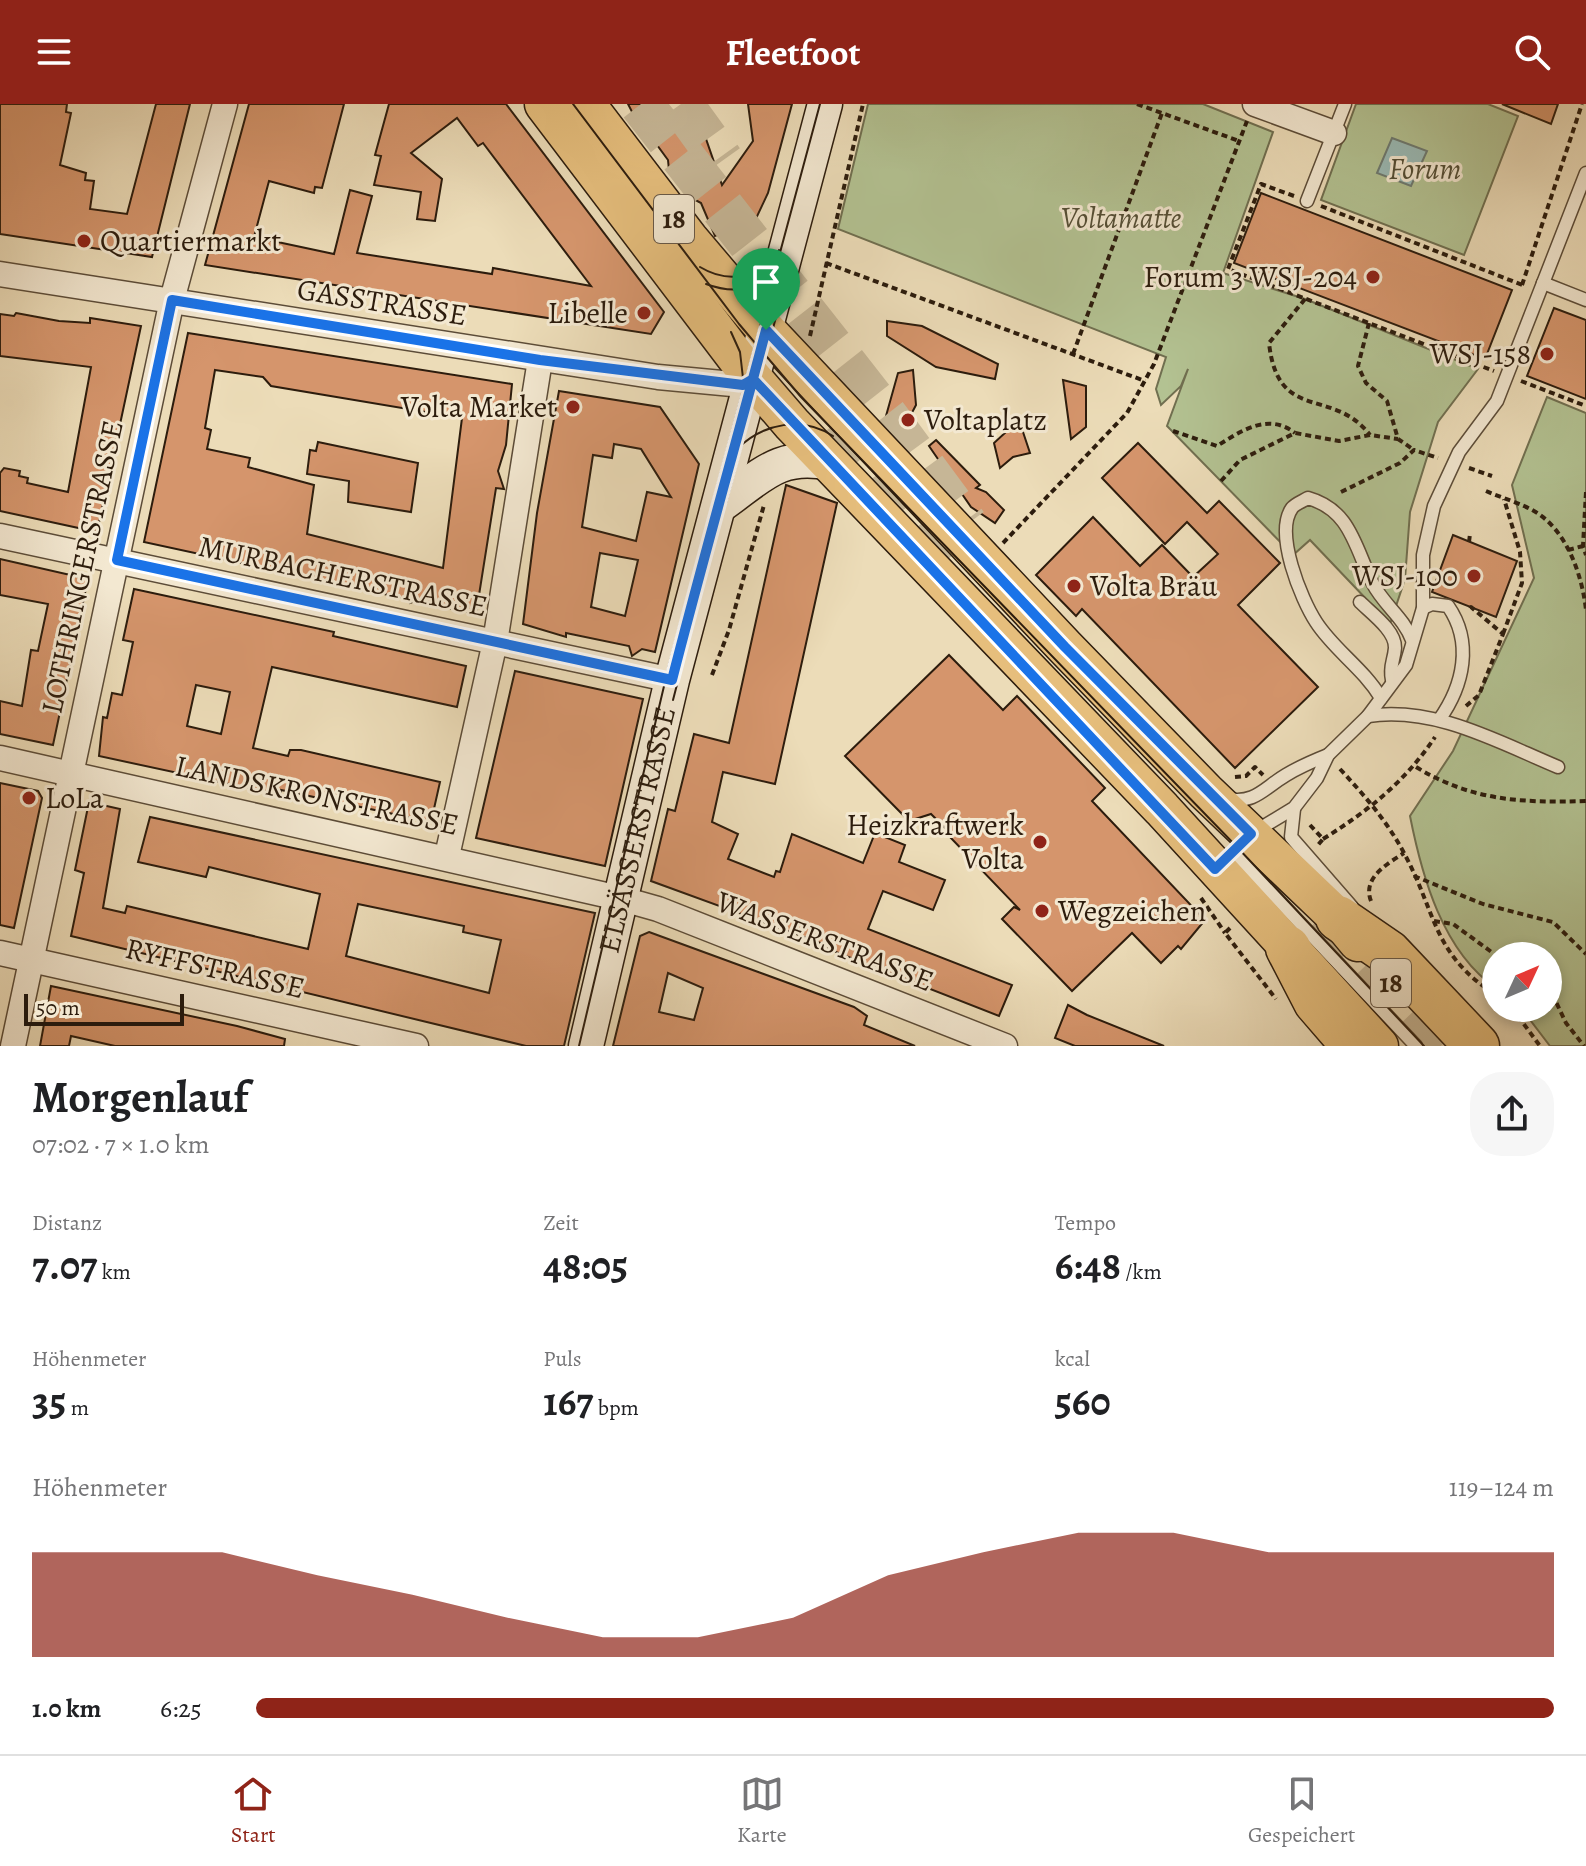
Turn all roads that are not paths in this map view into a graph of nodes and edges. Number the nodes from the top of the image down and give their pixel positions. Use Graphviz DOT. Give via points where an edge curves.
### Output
graph roads {
  1 [pos="225,104"];
  2 [pos="544,104"];
  3 [pos="586,104"];
  4 [pos="825,104"];
  5 [pos="1345,104"];
  6 [pos="1252,110"];
  7 [pos="1334,133"];
  8 [pos="1586,173"];
  9 [pos="1307,201"];
  10 [pos="0,274"];
  11 [pos="1542,287"];
  12 [pos="172,300"];
  13 [pos="1586,300"];
  14 [pos="766,330"];
  15 [pos="540,360"];
  16 [pos="753,379"];
  17 [pos="830,463"];
  18 [pos="719,506"];
  19 [pos="0,536"];
  20 [pos="117,560"];
  21 [pos="1360,602"];
  22 [pos="1423,608"];
  23 [pos="1412,640"];
  24 [pos="495,642"];
  25 [pos="672,680"];
  26 [pos="1392,680"];
  27 [pos="1381,698"];
  28 [pos="1368,716"];
  29 [pos="1439,720"];
  30 [pos="1328,755"];
  31 [pos="0,758"];
  32 [pos="1558,767"];
  33 [pos="70,774"];
  34 [pos="1206,792"];
  35 [pos="1262,794"];
  36 [pos="1294,808"];
  37 [pos="1233,852"];
  38 [pos="447,856"];
  39 [pos="619,898"];
  40 [pos="1353,904"];
  41 [pos="1288,948"];
  42 [pos="0,953"];
  43 [pos="1389,953"];
  44 [pos="32,960"];
  45 [pos="13,1046"];
  46 [pos="416,1046"];
  47 [pos="586,1046"];
  48 [pos="1005,1046"];
  49 [pos="1354,1046"];
  50 [pos="1379,1046"];
  51 [pos="1416,1046"];
  52 [pos="1447,1046"];
  53 [pos="1477,1046"];
  1 -- 12 [label="street, LOTHRINGERSTRASSE"];
  2 -- 16 [label="main road, 18"];
  3 -- 14 [label="main road, 18"];
  4 -- 14 [label="street, ELSÄSSERSTRASSE"];
  5 -- 7 [label="lane"];
  6 -- 7 [label="street"];
  7 -- 9 [label="lane"];
  8 -- 11 [label="lane"];
  10 -- 12 [label="street, GASSTRASSE"];
  11 -- 13 [label="lane"];
  11 -- 22 [label="lane" via="1512,378 1454,463 1434,506 1423,555"];
  12 -- 15 [label="street, GASSTRASSE"];
  12 -- 20 [label="street, LOTHRINGERSTRASSE"];
  14 -- 16 [label="street, ELSÄSSERSTRASSE"];
  14 -- 34 [label="main road, 18"];
  15 -- 16 [label="street, GASSTRASSE" via="734,385"];
  15 -- 24 [label="street"];
  16 -- 17 [label="main road, 18"];
  16 -- 18 [label="street, ELSÄSSERSTRASSE"];
  17 -- 18 [label="street" via="788,461"];
  17 -- 37 [label="main road, 18"];
  18 -- 25 [label="street, ELSÄSSERSTRASSE"];
  19 -- 20 [label="street, MURBACHERSTRASSE"];
  20 -- 24 [label="street, MURBACHERSTRASSE"];
  20 -- 33 [label="street, LOTHRINGERSTRASSE"];
  21 -- 26 [label="lane" via="1394,639"];
  22 -- 23 [label="lane"];
  22 -- 29 [label="lane" via="1448,606 1461,625 1463,663 1456,696"];
  23 -- 26 [label="lane" via="1406,665"];
  23 -- 27 [label="lane" via="1374,584 1339,515 1308,498 1292,508 1286,543 1304,600 1316,623"];
  24 -- 25 [label="street, MURBACHERSTRASSE"];
  24 -- 38 [label="street"];
  25 -- 39 [label="street, ELSÄSSERSTRASSE"];
  26 -- 27 [label="lane"];
  27 -- 28 [label="lane"];
  28 -- 29 [label="lane" via="1393,712"];
  28 -- 30 [label="lane"];
  29 -- 32 [label="lane"];
  30 -- 35 [label="lane" via="1283,776"];
  30 -- 36 [label="lane"];
  31 -- 33 [label="street, LANDSKRONSTRASSE"];
  33 -- 38 [label="street, LANDSKRONSTRASSE"];
  33 -- 44 [label="street, LOTHRINGERSTRASSE"];
  34 -- 35 [label="lane" via="1240,800"];
  34 -- 37 [label="main road, 18"];
  35 -- 37 [label="lane"];
  36 -- 37 [label="lane"];
  36 -- 43 [label="lane" via="1289,832 1296,845"];
  37 -- 40 [label="main road, 18"];
  37 -- 41 [label="main road, 18"];
  37 -- 51 [label="lane"];
  38 -- 39 [label="street, LANDSKRONSTRASSE"];
  39 -- 47 [label="street, ELSÄSSERSTRASSE"];
  39 -- 48 [label="street, WASSERSTRASSE"];
  40 -- 43 [label="highway"];
  40 -- 52 [label="main road, 18"];
  41 -- 49 [label="highway" via="1316,1002"];
  41 -- 50 [label="main road, 18"];
  42 -- 44 [label="street, RYFFSTRASSE"];
  43 -- 53 [label="highway"];
  44 -- 45 [label="street, LOTHRINGERSTRASSE"];
  44 -- 46 [label="street, RYFFSTRASSE"];
}
